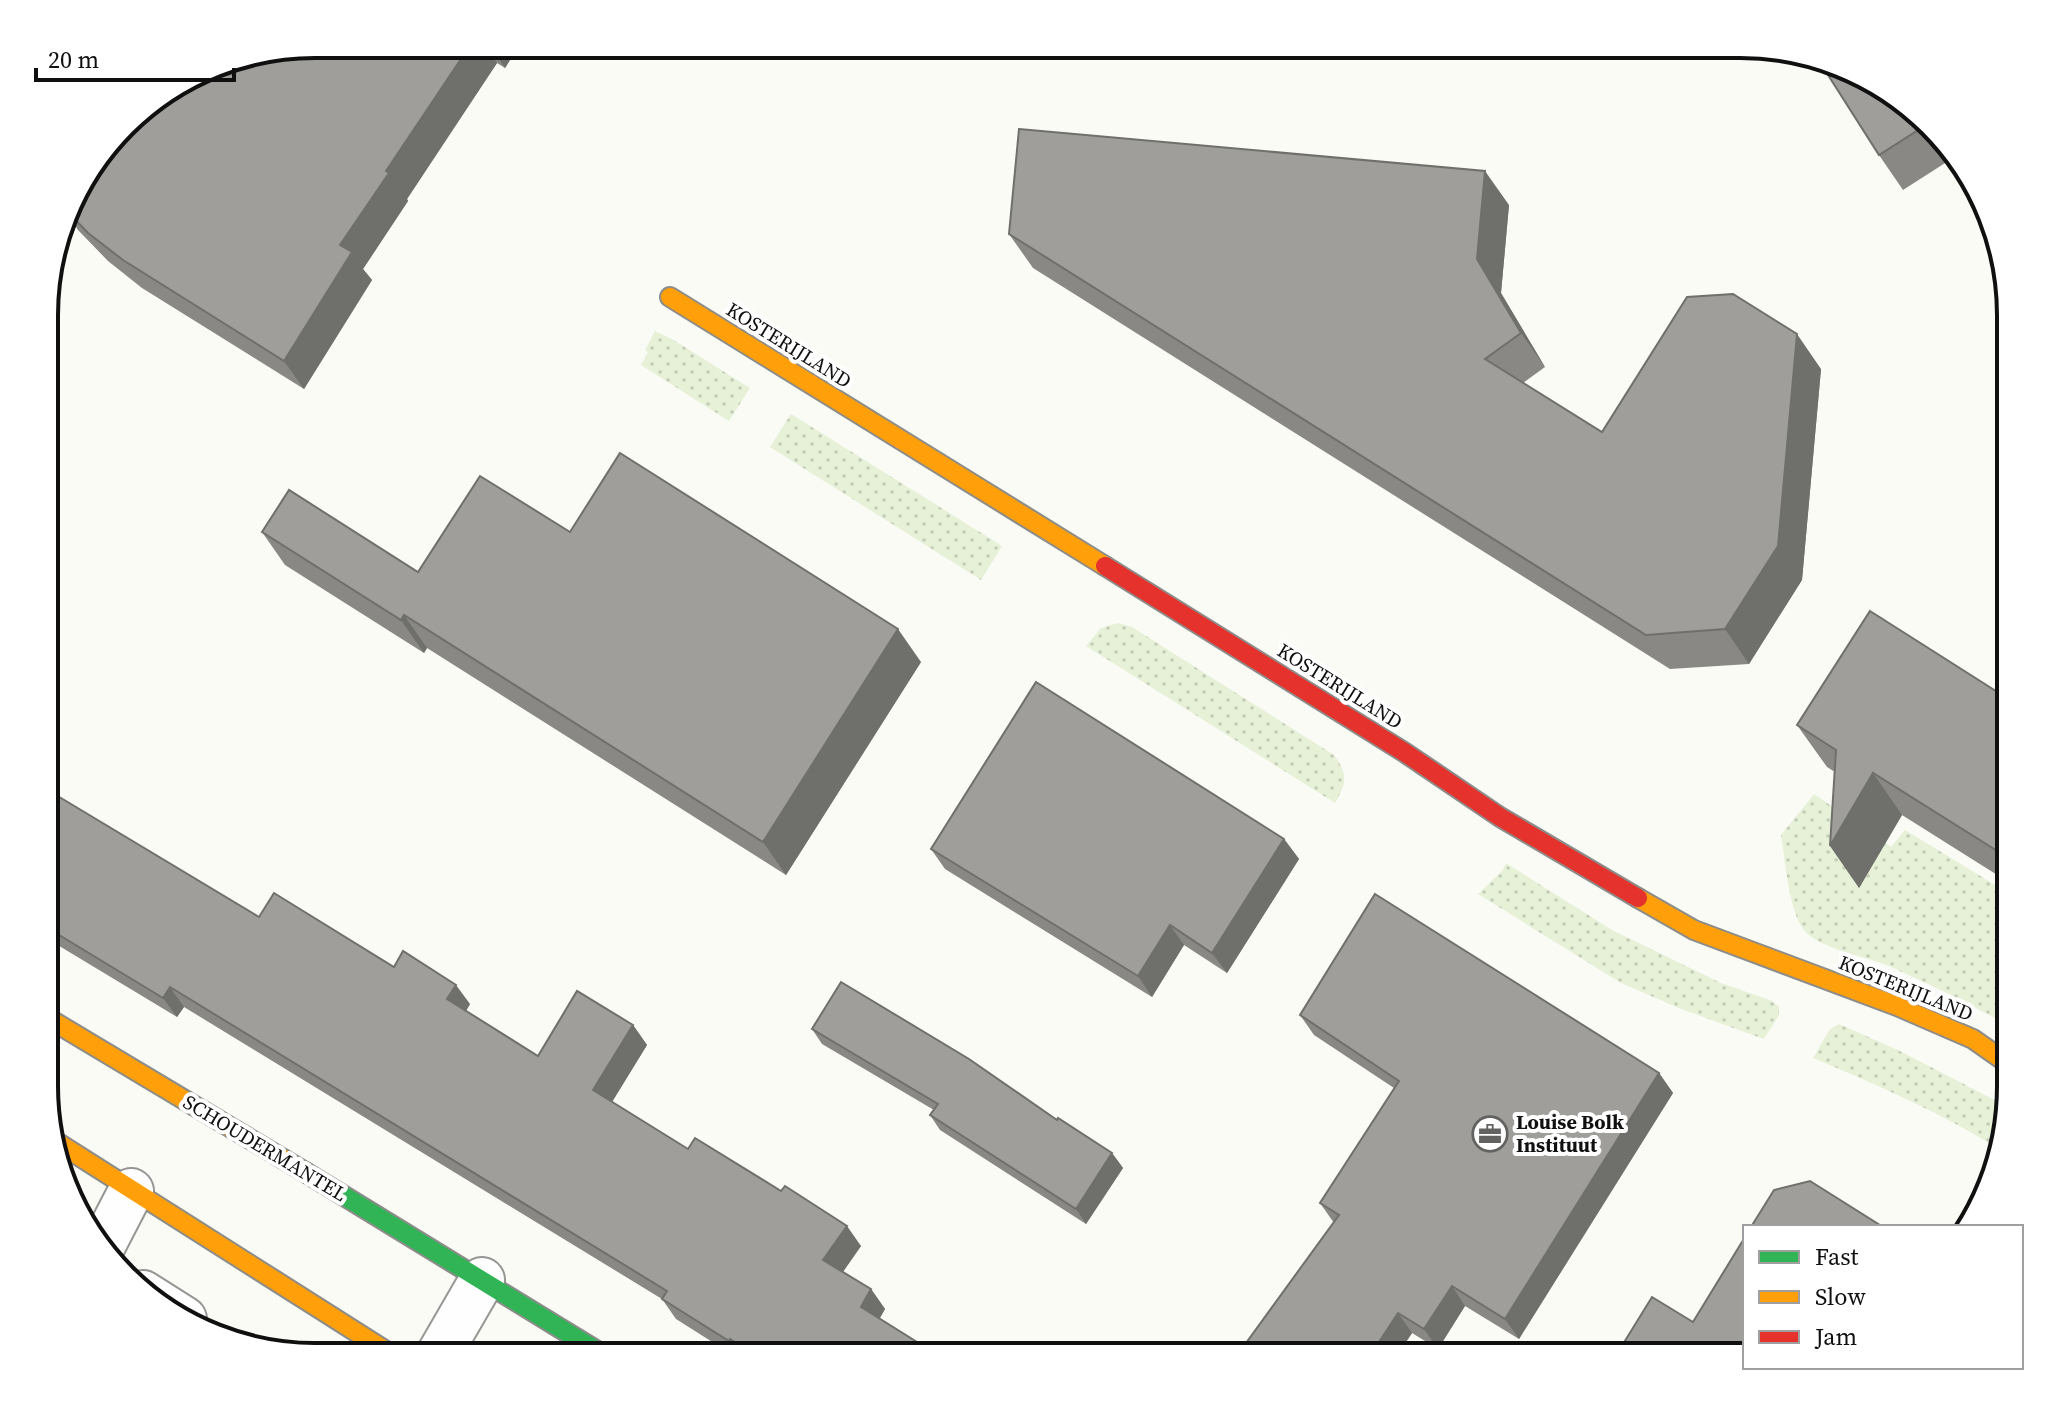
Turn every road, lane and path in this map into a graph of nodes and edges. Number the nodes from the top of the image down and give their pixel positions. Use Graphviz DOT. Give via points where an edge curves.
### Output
graph roads {
  1 [pos="670,297"];
  2 [pos="59,1025"];
  3 [pos="1996,1055"];
  4 [pos="66,1148"];
  5 [pos="131,1191"];
  6 [pos="107,1237"];
  7 [pos="482,1280"];
  8 [pos="372,1342"];
  9 [pos="446,1342"];
  10 [pos="583,1342"];
  1 -- 3 [label="street, KOSTERIJLAND" via="1596,875 1694,930 1897,1006 1973,1039"];
  2 -- 7 [label="street, SCHOUDERMANTEL"];
  4 -- 5 [label="street"];
  5 -- 6 [label="street"];
  5 -- 8 [label="street"];
  7 -- 9 [label="street"];
  7 -- 10 [label="street, SCHOUDERMANTEL"];
}
